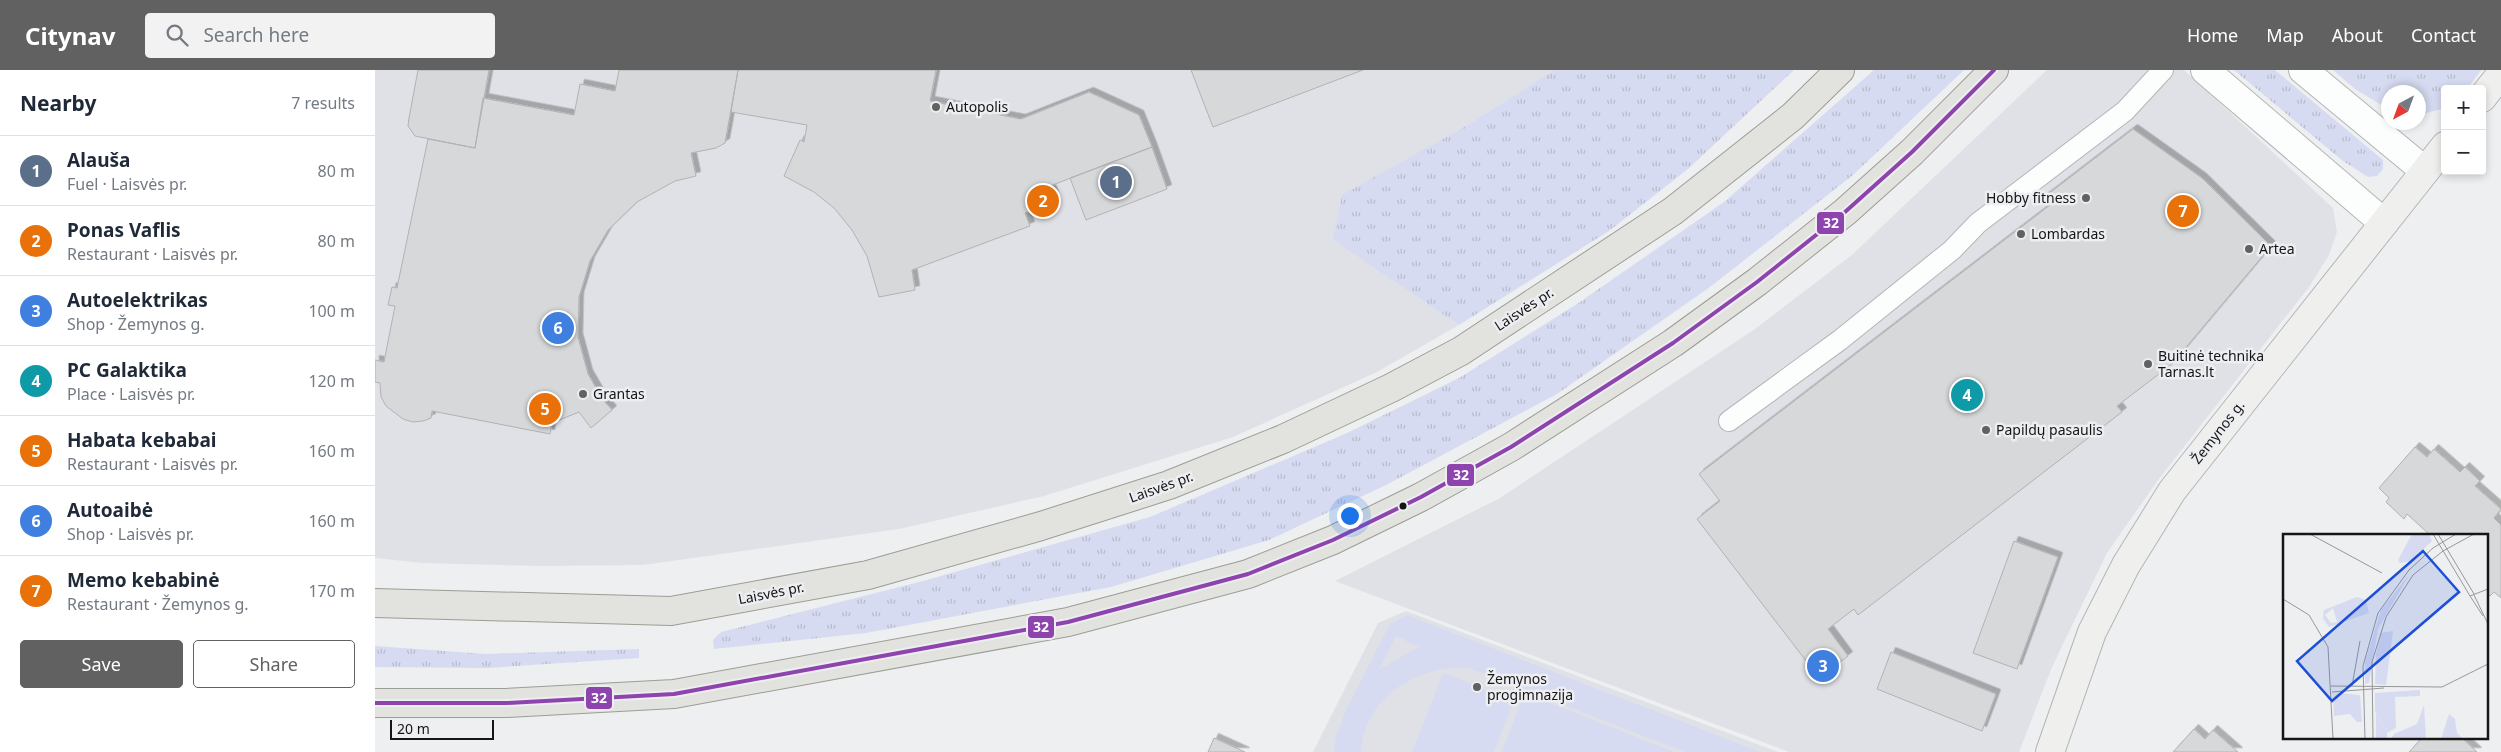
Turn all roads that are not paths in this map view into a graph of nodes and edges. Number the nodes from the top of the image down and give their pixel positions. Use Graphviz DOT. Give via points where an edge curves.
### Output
graph roads {
  1 [pos="1840,70"];
  2 [pos="1994,70"];
  3 [pos="2163,70"];
  4 [pos="2205,70"];
  5 [pos="2303,70"];
  6 [pos="2501,74"];
  7 [pos="2486,93"];
  8 [pos="2441,151"];
  9 [pos="2425,171"];
  10 [pos="2384,223"];
  11 [pos="1729,421"];
  12 [pos="375,603"];
  13 [pos="375,703"];
  14 [pos="2050,752"];
  1 -- 12 [label="main road, Laisvės pr." via="1793,116 1673,211 1461,350 1391,388 1292,434 1169,485 1041,526 868,575 671,611"];
  2 -- 13 [label="main road" via="1912,152 1845,212 1673,343 1511,447 1421,497 1333,540 1248,574 1068,622 674,694 506,703"];
  3 -- 11 [label="lane" via="2125,112 1978,223 1952,250 1841,340"];
  4 -- 10 [label="street"];
  5 -- 9 [label="street"];
  6 -- 7 [label="street"];
  8 -- 9 [label="street, Žemynos g."];
  9 -- 10 [label="street, Žemynos g."];
  10 -- 14 [label="street, Žemynos g." via="2172,492 2126,565 2092,632"];
}
